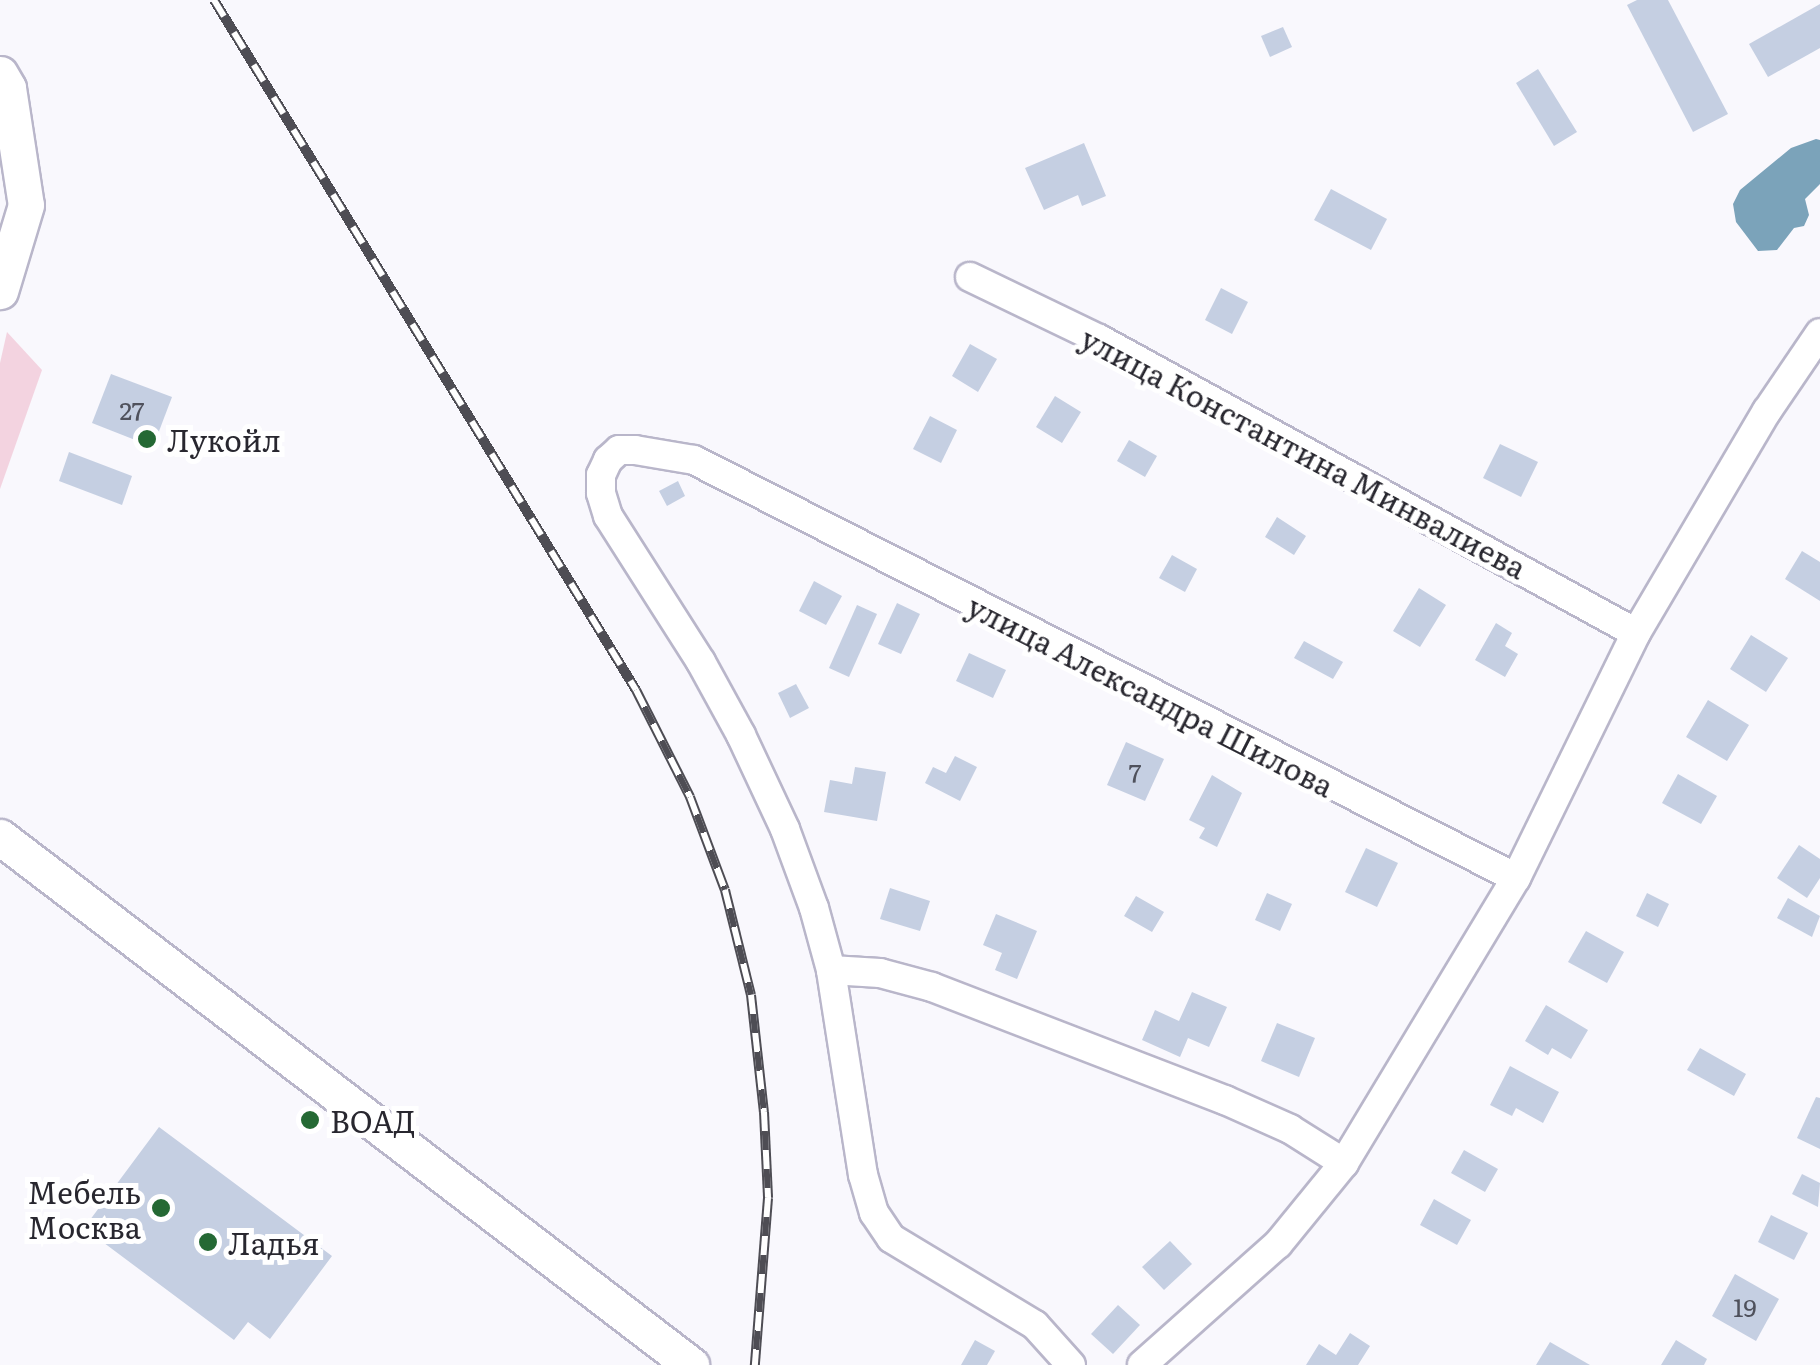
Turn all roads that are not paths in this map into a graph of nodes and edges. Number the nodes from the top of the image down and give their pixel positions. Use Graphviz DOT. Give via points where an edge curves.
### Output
graph roads {
  1 [pos="0,74"];
  2 [pos="970,277"];
  3 [pos="0,291"];
  4 [pos="1820,333"];
  5 [pos="1636,633"];
  6 [pos="0,837"];
  7 [pos="1516,878"];
  8 [pos="831,970"];
  9 [pos="1344,1163"];
  10 [pos="691,1365"];
  11 [pos="1071,1365"];
  12 [pos="1142,1365"];
  1 -- 3 [label="main road" via="8,88 26,205"];
  2 -- 5 [label="street, улица Константина Минвалиева" via="1099,340"];
  4 -- 5 [label="street"];
  5 -- 7 [label="street"];
  6 -- 10 [label="main road"];
  7 -- 8 [label="street, улица Александра Шилова" via="694,460 620,450 601,475 608,516 701,662 786,829"];
  7 -- 9 [label="street"];
  8 -- 9 [label="street" via="880,973 932,987 1241,1108"];
  8 -- 11 [label="street" via="874,1212 892,1238 1034,1325"];
  9 -- 12 [label="street" via="1293,1229"];
}
